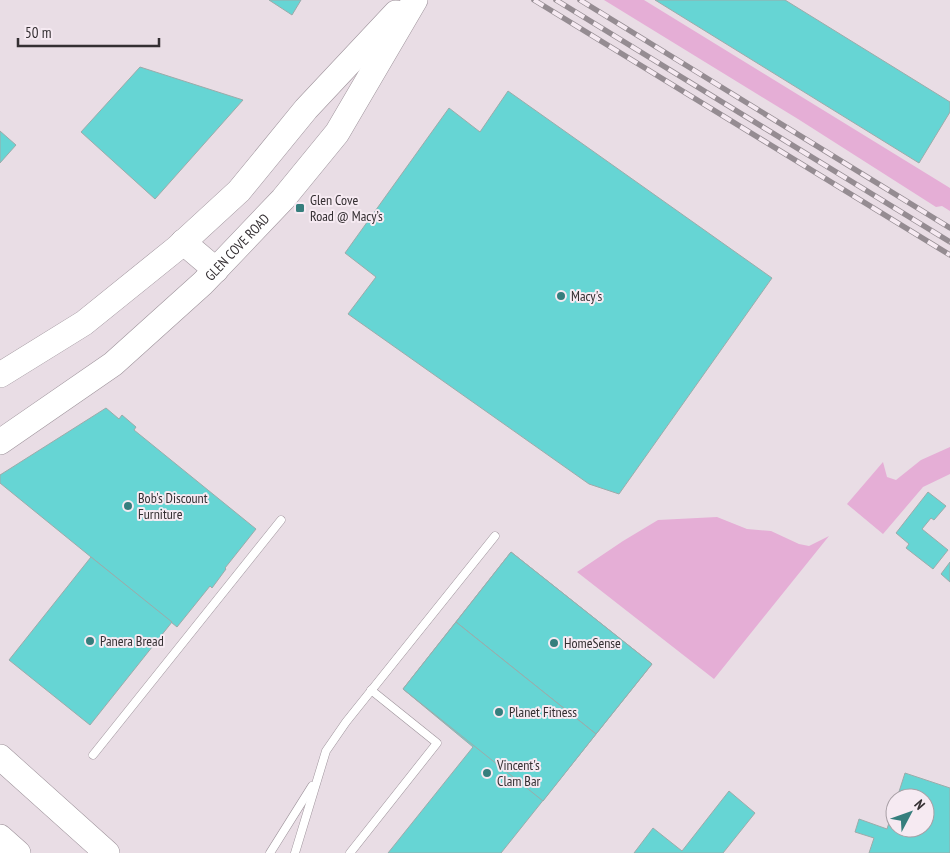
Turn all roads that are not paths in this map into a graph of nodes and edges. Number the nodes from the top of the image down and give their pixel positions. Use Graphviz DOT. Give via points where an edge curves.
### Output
graph roads {
  1 [pos="408,0"];
  2 [pos="415,0"];
  3 [pos="306,108"];
  4 [pos="337,132"];
  5 [pos="183,242"];
  6 [pos="216,270"];
  7 [pos="0,375"];
  8 [pos="0,442"];
  9 [pos="281,520"];
  10 [pos="495,536"];
  11 [pos="371,690"];
  12 [pos="93,755"];
  13 [pos="0,757"];
  14 [pos="317,778"];
  15 [pos="0,837"];
  16 [pos="18,853"];
  17 [pos="108,853"];
  18 [pos="270,853"];
  19 [pos="295,853"];
  20 [pos="350,853"];
  1 -- 3 [label="main road"];
  2 -- 4 [label="main road, GLEN COVE ROAD"];
  3 -- 4 [label="main road"];
  3 -- 5 [label="main road" via="239,191"];
  4 -- 6 [label="main road, GLEN COVE ROAD" via="283,199"];
  5 -- 6 [label="main road"];
  5 -- 7 [label="main road" via="84,322"];
  6 -- 8 [label="main road, GLEN COVE ROAD" via="114,364"];
  9 -- 12 [label="lane"];
  10 -- 11 [label="lane"];
  11 -- 14 [label="lane" via="326,751"];
  11 -- 20 [label="lane" via="437,743"];
  13 -- 17 [label="main road"];
  14 -- 18 [label="lane"];
  14 -- 19 [label="lane"];
  15 -- 16 [label="main road"];
}
